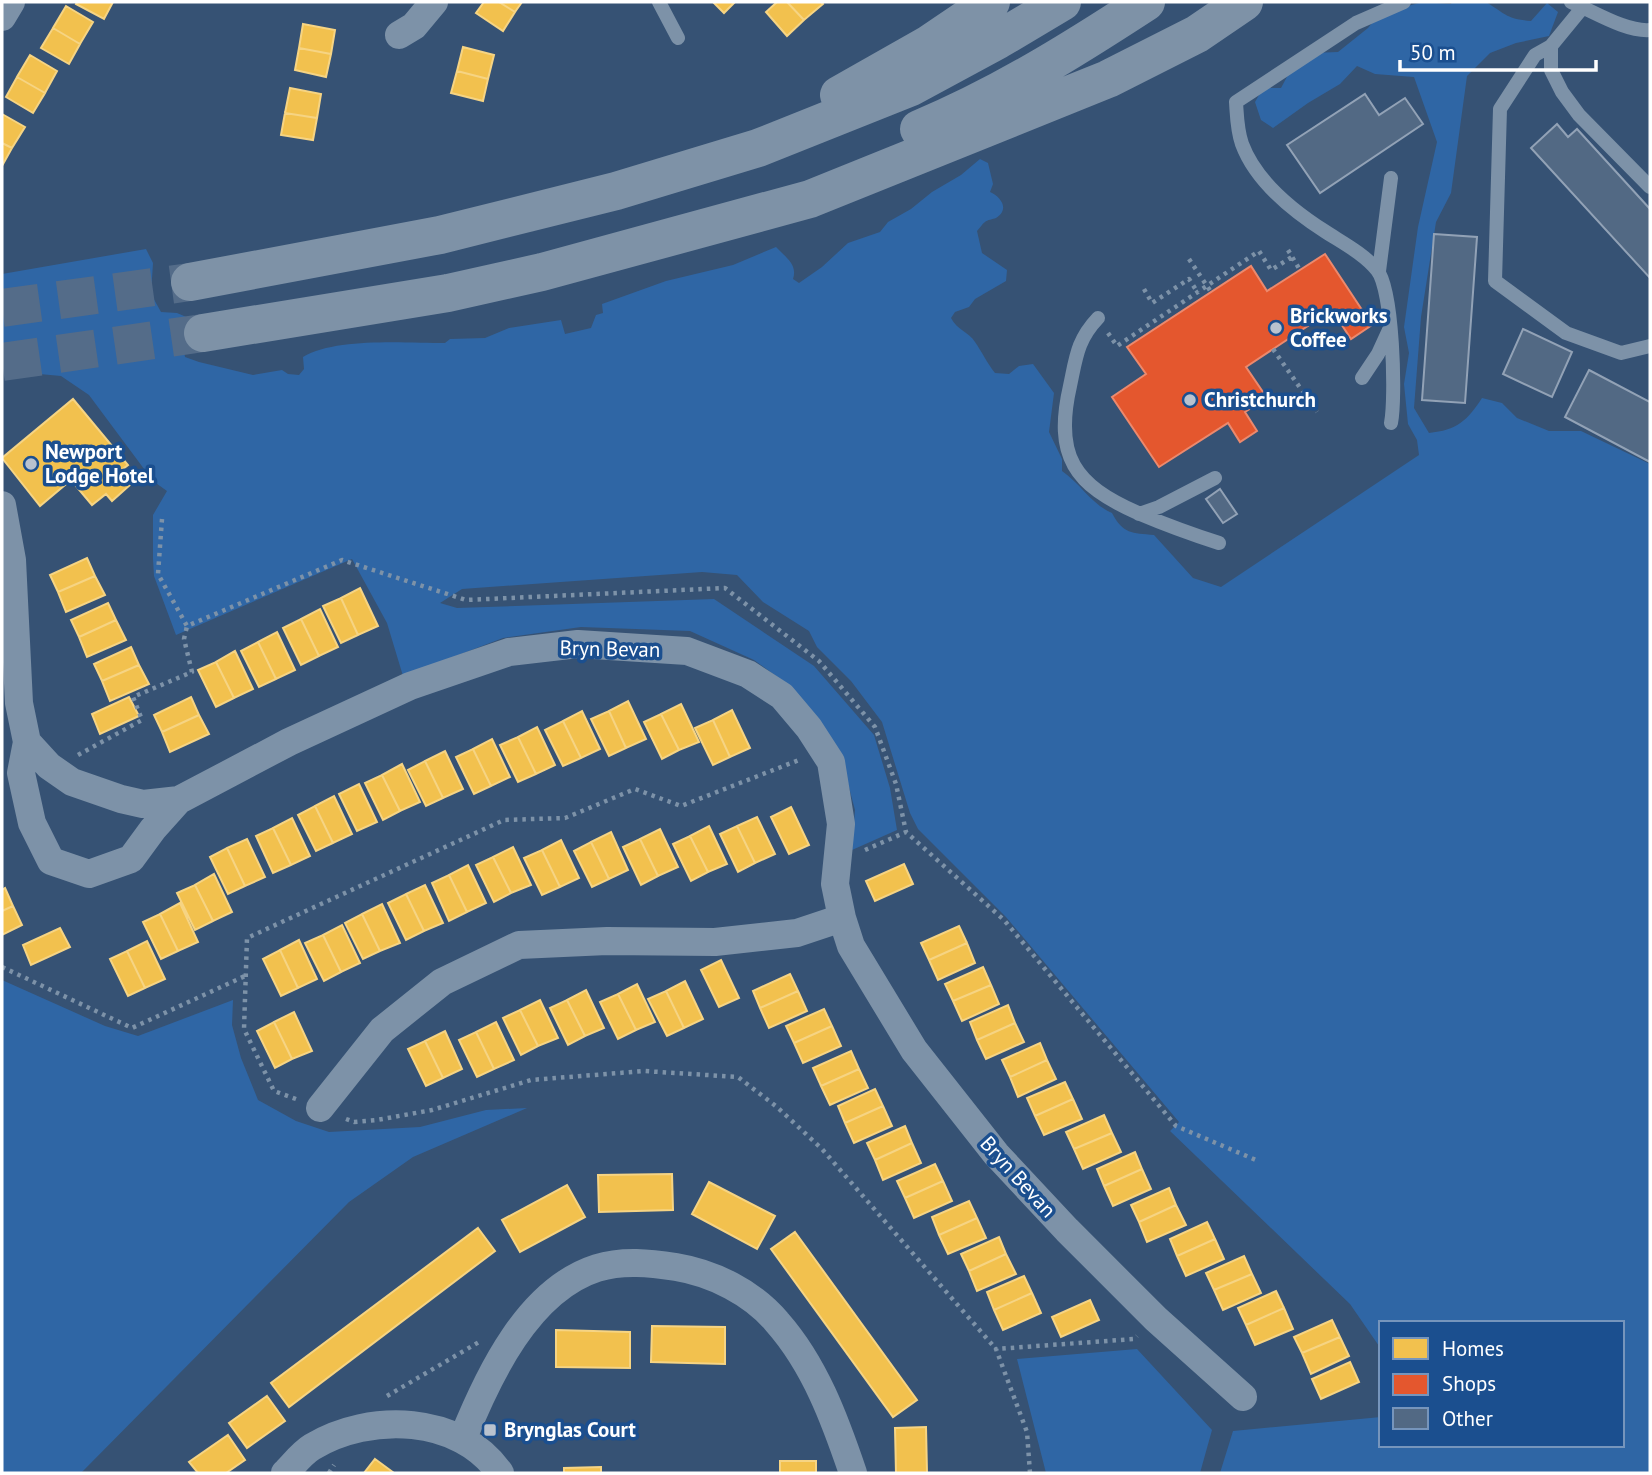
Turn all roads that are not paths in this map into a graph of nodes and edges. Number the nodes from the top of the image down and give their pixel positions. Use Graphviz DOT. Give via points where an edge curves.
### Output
graph roads {
  1 [pos="11,2"];
  2 [pos="435,2"];
  3 [pos="659,2"];
  4 [pos="991,2"];
  5 [pos="1062,2"];
  6 [pos="1146,2"];
  7 [pos="1244,2"];
  8 [pos="1404,2"];
  9 [pos="1577,4"];
  10 [pos="2,17"];
  11 [pos="1650,30"];
  12 [pos="399,35"];
  13 [pos="678,38"];
  14 [pos="1551,46"];
  15 [pos="904,75"];
  16 [pos="936,136"];
  17 [pos="1391,178"];
  18 [pos="1650,187"];
  19 [pos="1379,271"];
  20 [pos="190,282"];
  21 [pos="1098,318"];
  22 [pos="1390,329"];
  23 [pos="203,333"];
  24 [pos="1650,346"];
  25 [pos="1362,379"];
  26 [pos="1391,423"];
  27 [pos="1214,478"];
  28 [pos="2,505"];
  29 [pos="1139,514"];
  30 [pos="1219,543"];
  31 [pos="27,742"];
  32 [pos="179,800"];
  33 [pos="842,918"];
  34 [pos="320,1108"];
  35 [pos="1244,1397"];
  36 [pos="463,1438"];
  37 [pos="285,1473"];
  38 [pos="500,1473"];
  39 [pos="853,1473"];
  1 -- 10 [label="street"];
  2 -- 12 [label="street" via="414,26"];
  3 -- 13 [label="lane"];
  4 -- 15 [label="highway" via="929,44"];
  5 -- 15 [label="highway" via="999,40"];
  6 -- 16 [label="highway" via="1077,47 955,114"];
  7 -- 16 [label="highway" via="1197,34 1108,79"];
  8 -- 19 [label="lane" via="1356,23 1236,102 1242,145 1272,191"];
  9 -- 11 [label="lane"];
  9 -- 14 [label="lane"];
  14 -- 18 [label="lane" via="1551,71 1562,92"];
  14 -- 24 [label="lane" via="1535,55 1500,109 1494,281 1566,333 1621,353"];
  15 -- 20 [label="highway" via="758,148 616,191 440,235"];
  16 -- 23 [label="highway" via="625,250 448,293"];
  17 -- 19 [label="lane"];
  19 -- 22 [label="lane"];
  21 -- 29 [label="lane" via="1080,342 1065,414 1065,443 1077,470 1093,490"];
  22 -- 25 [label="lane"];
  22 -- 26 [label="lane"];
  27 -- 29 [label="lane"];
  28 -- 31 [label="street, Bryn Bevan" via="12,560 19,703"];
  29 -- 30 [label="lane"];
  31 -- 32 [label="street, Bryn Bevan" via="72,782 143,804"];
  31 -- 32 [label="street, Bryn Bevan" via="22,773 32,822 51,862 89,874 131,859"];
  32 -- 33 [label="street, Bryn Bevan" via="410,686 509,652 578,644 687,651 748,674 782,696 831,762 841,824 835,884"];
  33 -- 34 [label="street" via="797,933 715,942 519,945 442,982 382,1030"];
  33 -- 35 [label="street, Bryn Bevan" via="870,980 946,1094 1067,1230 1156,1319"];
  36 -- 37 [label="street" via="404,1424 368,1427 335,1435 310,1448"];
  36 -- 38 [label="street"];
  36 -- 39 [label="street" via="481,1394 525,1320 557,1289 597,1268 644,1262 691,1269 726,1283 777,1321 824,1392"];
}
